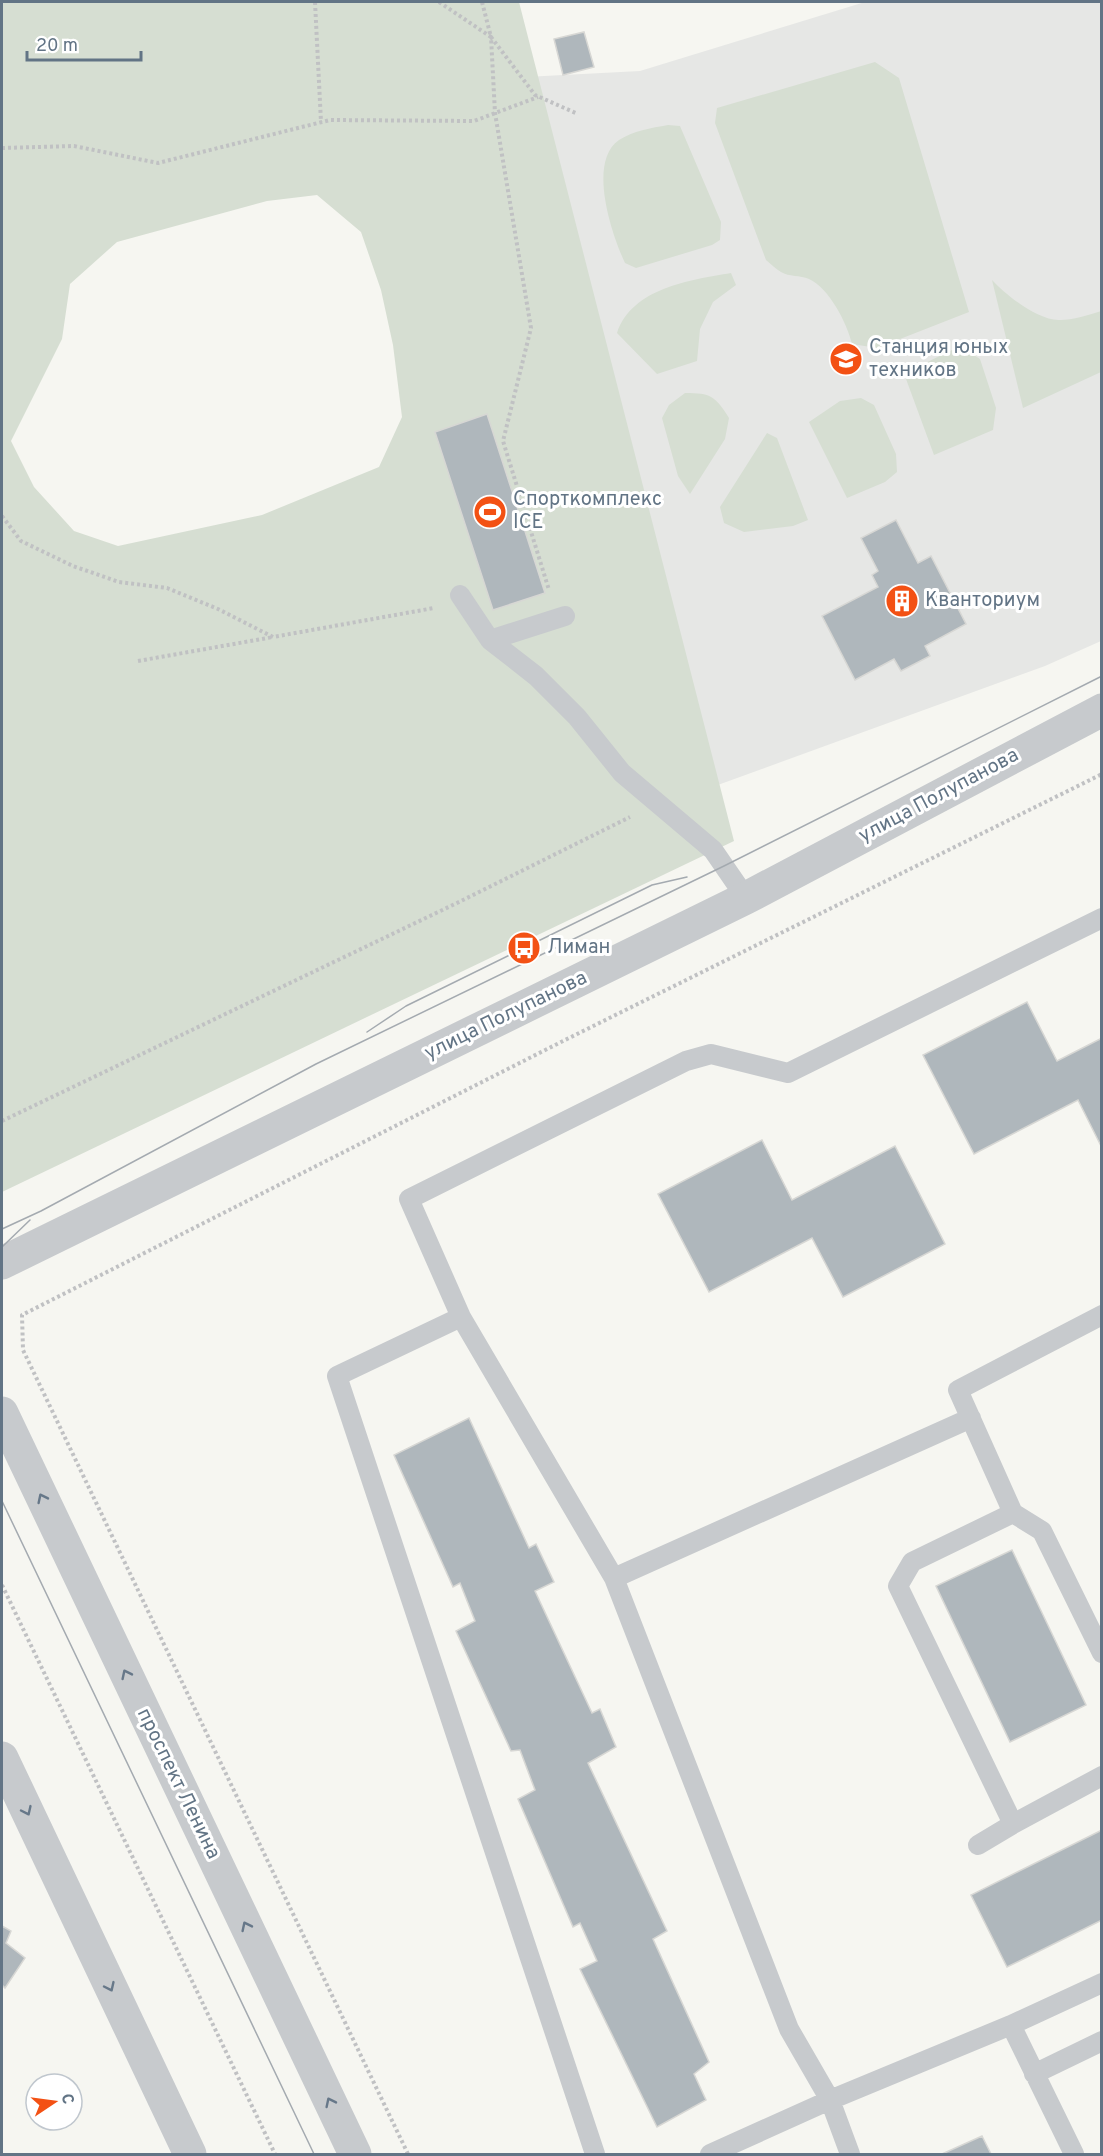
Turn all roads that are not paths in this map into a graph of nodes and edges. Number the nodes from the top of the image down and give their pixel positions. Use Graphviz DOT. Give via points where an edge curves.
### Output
graph roads {
  1 [pos="460,595"];
  2 [pos="561,617"];
  3 [pos="490,640"];
  4 [pos="1101,710"];
  5 [pos="746,898"];
  6 [pos="1101,918"];
  7 [pos="2,1263"];
  8 [pos="1101,1315"];
  9 [pos="461,1317"];
  10 [pos="2,1413"];
  11 [pos="971,1418"];
  12 [pos="1013,1513"];
  13 [pos="614,1578"];
  14 [pos="1101,1653"];
  15 [pos="2,1758"];
  16 [pos="1101,1776"];
  17 [pos="1013,1824"];
  18 [pos="978,1845"];
  19 [pos="1101,1983"];
  20 [pos="1011,2025"];
  21 [pos="1101,2041"];
  22 [pos="1034,2074"];
  23 [pos="830,2100"];
  24 [pos="190,2154"];
  25 [pos="356,2154"];
  26 [pos="595,2154"];
  27 [pos="710,2154"];
  28 [pos="850,2154"];
  29 [pos="1074,2154"];
  1 -- 3 [label="lane"];
  2 -- 3 [label="lane"];
  3 -- 5 [label="lane" via="536,676 578,717 622,773 713,850"];
  4 -- 5 [label="street, улица Полупанова"];
  5 -- 7 [label="street, улица Полупанова"];
  6 -- 9 [label="lane" via="788,1073 711,1054 686,1061 409,1199"];
  8 -- 11 [label="lane" via="958,1390"];
  9 -- 13 [label="lane"];
  9 -- 26 [label="lane" via="337,1376"];
  25 -- 10 [label="street, проспект Ленина, one-way"];
  11 -- 12 [label="lane"];
  11 -- 13 [label="lane"];
  12 -- 14 [label="lane" via="1042,1531"];
  12 -- 17 [label="lane" via="912,1562 898,1586"];
  13 -- 23 [label="lane" via="789,2030"];
  15 -- 24 [label="street, one-way"];
  16 -- 17 [label="lane"];
  17 -- 18 [label="lane"];
  19 -- 20 [label="lane"];
  20 -- 22 [label="lane"];
  20 -- 23 [label="lane"];
  21 -- 22 [label="lane"];
  22 -- 29 [label="lane"];
  23 -- 27 [label="lane"];
  23 -- 28 [label="lane"];
}
